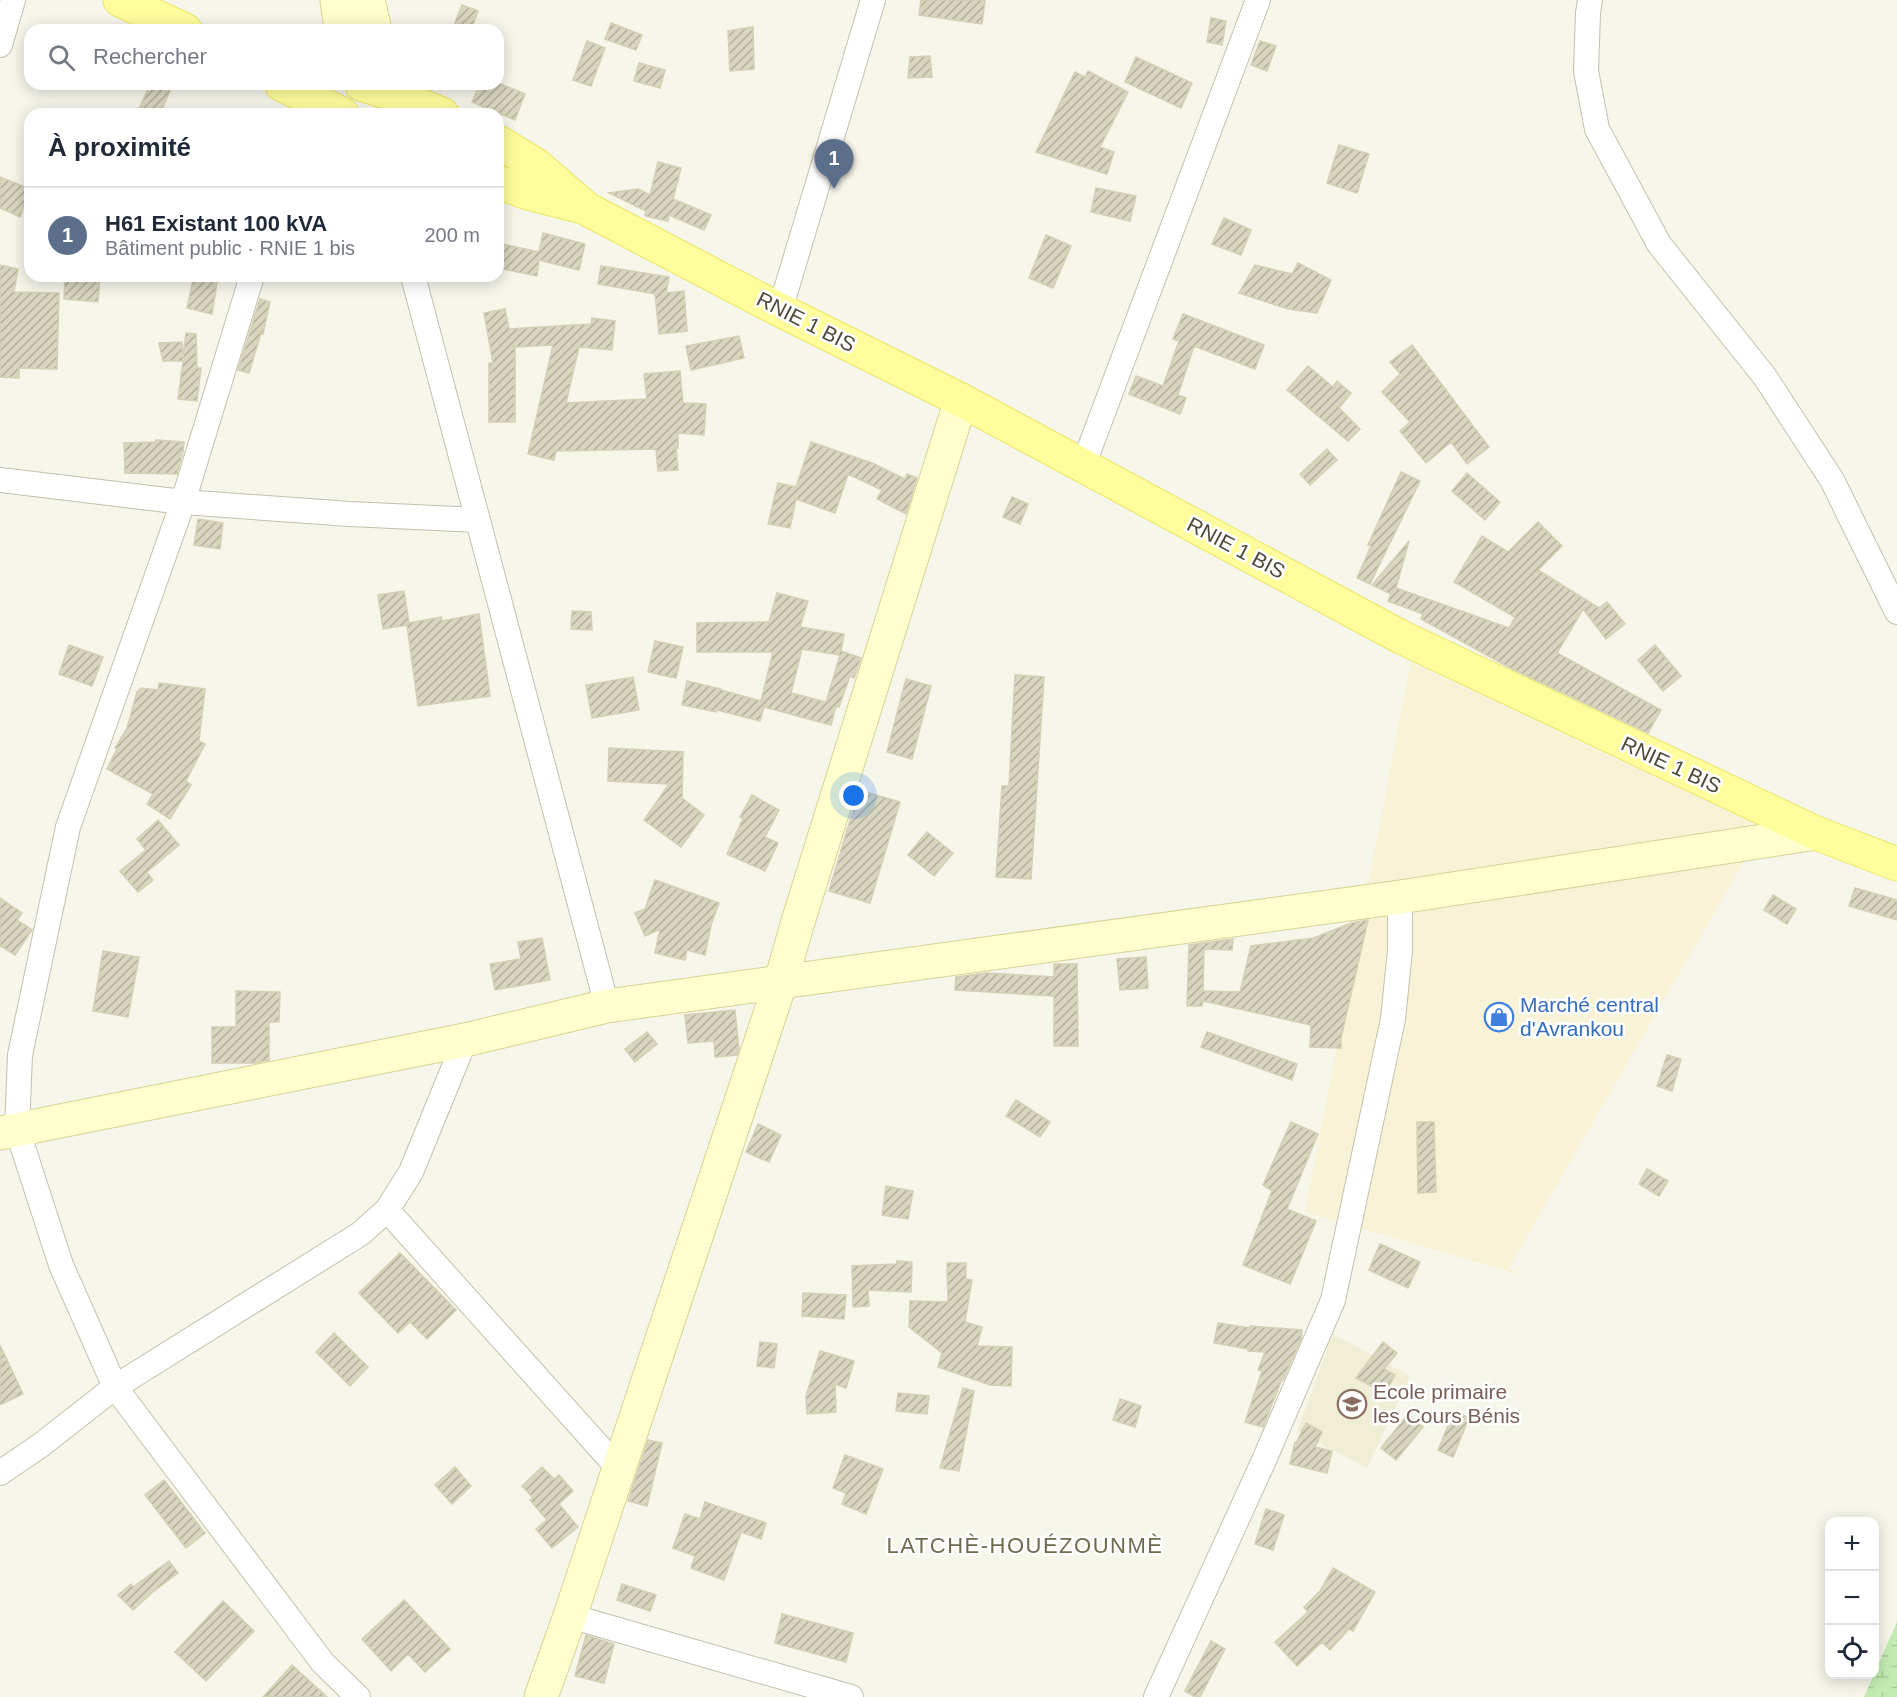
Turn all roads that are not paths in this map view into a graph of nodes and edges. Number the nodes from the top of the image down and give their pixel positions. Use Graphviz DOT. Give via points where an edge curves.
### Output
graph roads {
  1 [pos="13,0"];
  2 [pos="120,0"];
  3 [pos="337,0"];
  4 [pos="368,0"];
  5 [pos="873,0"];
  6 [pos="1258,0"];
  7 [pos="1590,0"];
  8 [pos="173,24"];
  9 [pos="340,24"];
  10 [pos="374,24"];
  11 [pos="0,45"];
  12 [pos="386,90"];
  13 [pos="297,98"];
  14 [pos="325,108"];
  15 [pos="428,108"];
  16 [pos="504,146"];
  17 [pos="504,184"];
  18 [pos="587,208"];
  19 [pos="250,282"];
  20 [pos="415,282"];
  21 [pos="780,310"];
  22 [pos="961,400"];
  23 [pos="1083,466"];
  24 [pos="0,480"];
  25 [pos="183,502"];
  26 [pos="478,520"];
  27 [pos="1897,612"];
  28 [pos="1815,832"];
  29 [pos="1897,864"];
  30 [pos="1400,897"];
  31 [pos="781,981"];
  32 [pos="607,1006"];
  33 [pos="465,1040"];
  34 [pos="9,1131"];
  35 [pos="387,1210"];
  36 [pos="115,1387"];
  37 [pos="619,1469"];
  38 [pos="0,1473"];
  39 [pos="570,1616"];
  40 [pos="358,1697"];
  41 [pos="541,1697"];
  42 [pos="851,1697"];
  43 [pos="1156,1697"];
  1 -- 11 [label="street"];
  2 -- 8 [label="main road"];
  3 -- 9 [label="main road"];
  4 -- 10 [label="main road"];
  5 -- 21 [label="street"];
  6 -- 23 [label="street"];
  7 -- 27 [label="street" via="1586,70 1597,129 1659,244 1766,377 1832,480"];
  12 -- 15 [label="main road"];
  13 -- 14 [label="main road"];
  16 -- 18 [label="main road" via="536,165"];
  17 -- 18 [label="main road"];
  18 -- 21 [label="main road, RNIE 1 BIS"];
  19 -- 25 [label="street"];
  20 -- 26 [label="street"];
  21 -- 22 [label="main road, RNIE 1 BIS"];
  22 -- 23 [label="main road, RNIE 1 BIS"];
  22 -- 31 [label="main road"];
  23 -- 28 [label="main road, RNIE 1 BIS" via="1401,637"];
  24 -- 25 [label="street"];
  25 -- 26 [label="street"];
  25 -- 34 [label="street" via="68,827 20,1055"];
  26 -- 32 [label="street"];
  28 -- 29 [label="main road, RNIE 1 BIS"];
  28 -- 30 [label="main road"];
  30 -- 31 [label="main road"];
  30 -- 43 [label="street" via="1400,950 1393,1019 1333,1300"];
  31 -- 32 [label="main road"];
  31 -- 37 [label="main road"];
  32 -- 33 [label="main road"];
  33 -- 34 [label="main road"];
  33 -- 35 [label="street" via="411,1172"];
  34 -- 36 [label="street" via="61,1265"];
  35 -- 36 [label="street" via="360,1234"];
  35 -- 37 [label="street"];
  36 -- 38 [label="street"];
  36 -- 40 [label="street" via="323,1663"];
  37 -- 39 [label="main road"];
  39 -- 41 [label="main road"];
  39 -- 42 [label="street"];
}
